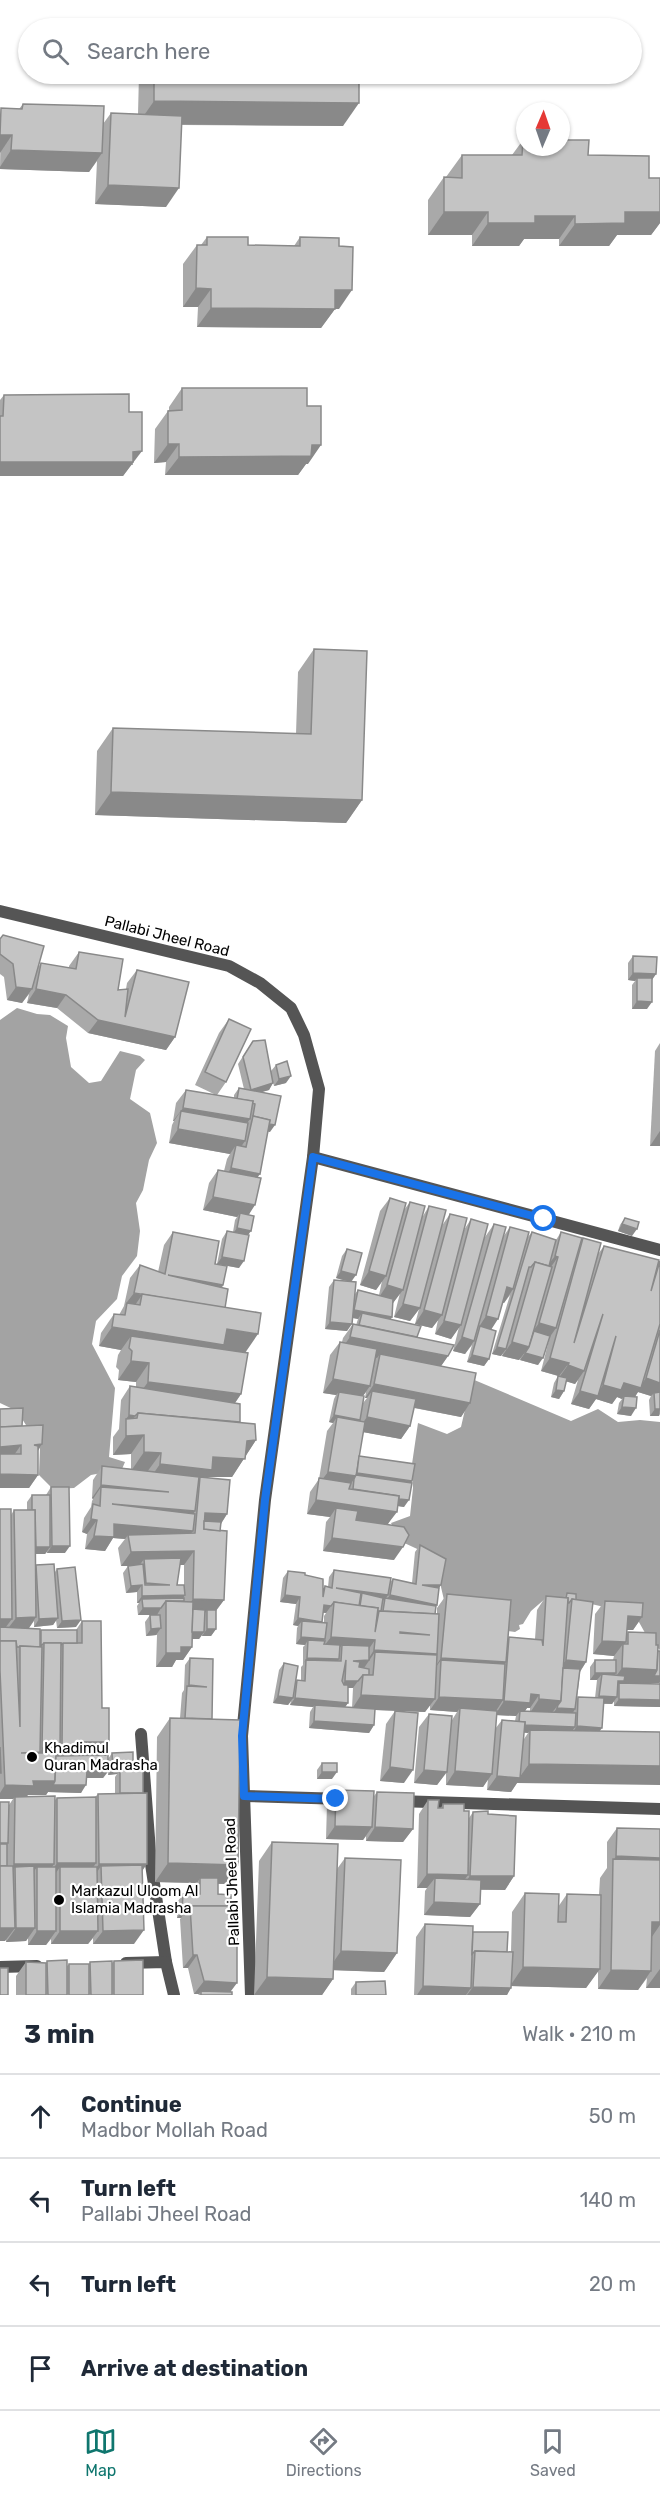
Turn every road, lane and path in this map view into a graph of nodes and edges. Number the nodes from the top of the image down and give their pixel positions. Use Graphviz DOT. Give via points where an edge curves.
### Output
graph roads {
  1 [pos="0,910"];
  2 [pos="313,1157"];
  3 [pos="660,1250"];
  4 [pos="141,1734"];
  5 [pos="244,1796"];
  6 [pos="363,1800"];
  7 [pos="387,1800"];
  8 [pos="660,1809"];
  9 [pos="166,1962"];
  10 [pos="118,1964"];
  11 [pos="47,1966"];
  12 [pos="0,1967"];
  13 [pos="174,1995"];
  14 [pos="251,1995"];
  1 -- 2 [label="street, Pallabi Jheel Road" via="230,966 260,983 291,1008 312,1061 319,1089"];
  2 -- 3 [label="street"];
  2 -- 5 [label="street, Pallabi Jheel Road" via="265,1500 242,1736"];
  4 -- 9 [label="street" via="153,1884"];
  5 -- 6 [label="street"];
  5 -- 14 [label="street, Pallabi Jheel Road"];
  7 -- 8 [label="street"];
  9 -- 10 [label="street"];
  9 -- 13 [label="street"];
  11 -- 12 [label="street"];
}
